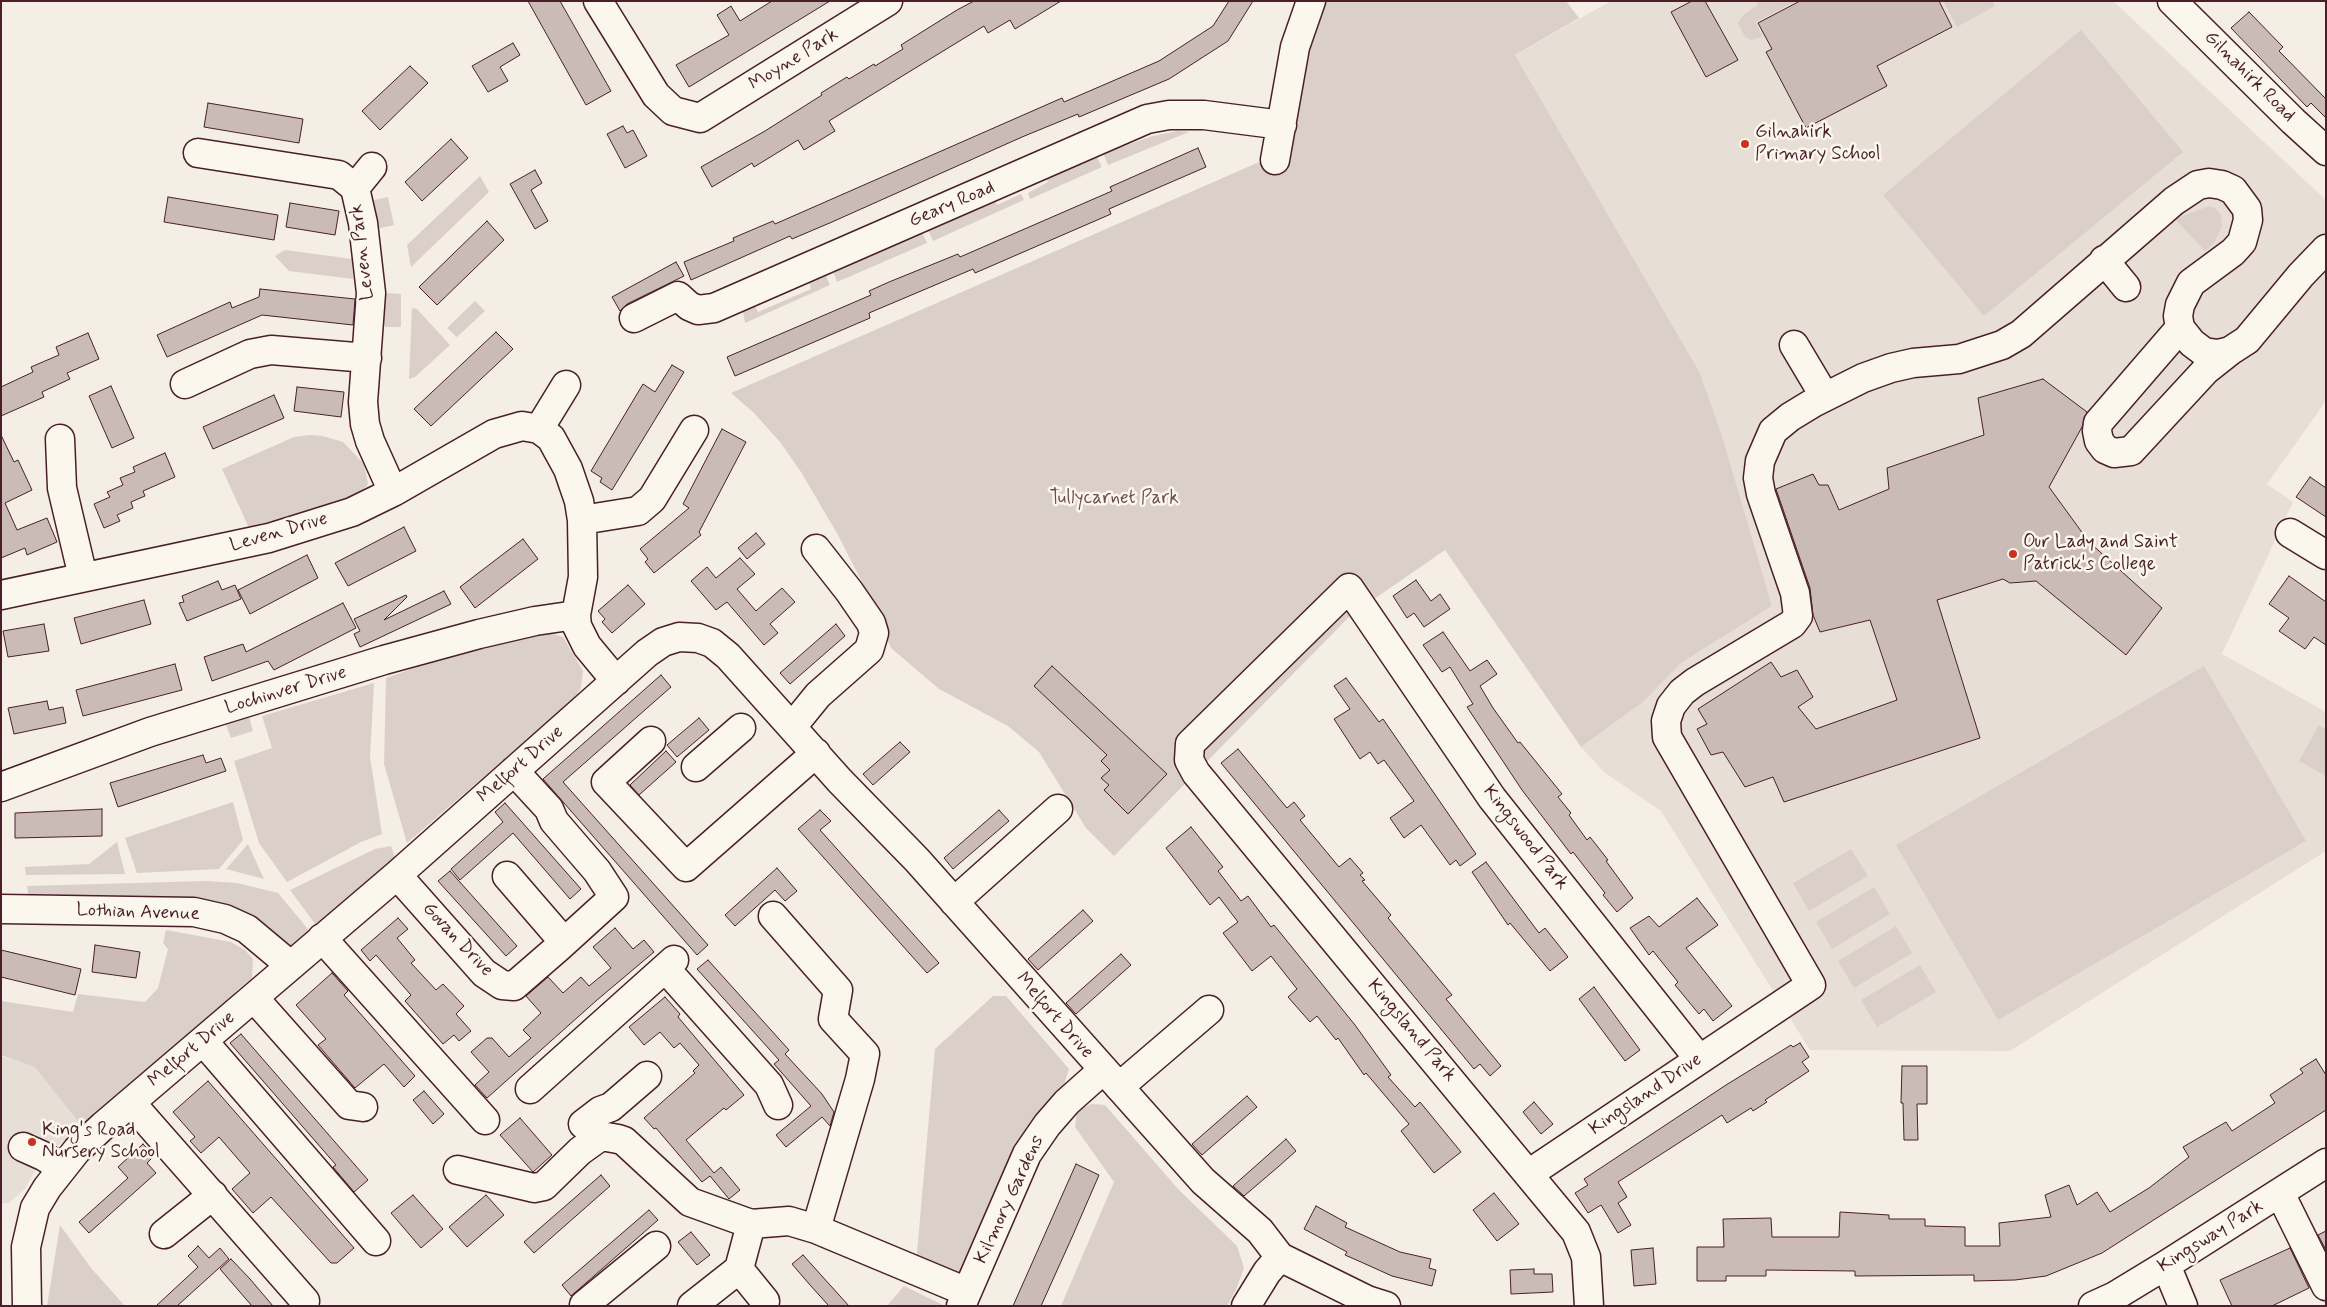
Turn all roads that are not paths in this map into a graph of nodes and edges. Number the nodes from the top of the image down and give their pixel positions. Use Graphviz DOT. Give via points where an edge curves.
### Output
graph roads {
  1 [pos="598,1"];
  2 [pos="888,1"];
  3 [pos="1311,1"];
  4 [pos="2172,1"];
  5 [pos="1282,125"];
  6 [pos="2326,151"];
  7 [pos="198,154"];
  8 [pos="1275,160"];
  9 [pos="372,167"];
  10 [pos="355,188"];
  11 [pos="2326,249"];
  12 [pos="2104,260"];
  13 [pos="2126,288"];
  14 [pos="634,318"];
  15 [pos="2180,328"];
  16 [pos="1794,345"];
  17 [pos="2230,351"];
  18 [pos="367,358"];
  19 [pos="185,384"];
  20 [pos="566,386"];
  21 [pos="1825,397"];
  22 [pos="694,430"];
  23 [pos="545,434"];
  24 [pos="60,439"];
  25 [pos="392,492"];
  26 [pos="582,520"];
  27 [pos="2290,534"];
  28 [pos="816,549"];
  29 [pos="2326,555"];
  30 [pos="83,577"];
  31 [pos="1,596"];
  32 [pos="576,615"];
  33 [pos="616,681"];
  34 [pos="792,727"];
  35 [pos="741,728"];
  36 [pos="651,741"];
  37 [pos="816,753"];
  38 [pos="696,767"];
  39 [pos="514,771"];
  40 [pos="1196,773"];
  41 [pos="1,787"];
  42 [pos="1058,808"];
  43 [pos="397,874"];
  44 [pos="507,876"];
  45 [pos="954,902"];
  46 [pos="1,909"];
  47 [pos="772,916"];
  48 [pos="322,938"];
  49 [pos="564,942"];
  50 [pos="290,965"];
  51 [pos="254,998"];
  52 [pos="1209,1010"];
  53 [pos="203,1041"];
  54 [pos="1699,1059"];
  55 [pos="646,1076"];
  56 [pos="1111,1079"];
  57 [pos="530,1089"];
  58 [pos="131,1102"];
  59 [pos="778,1105"];
  60 [pos="363,1107"];
  61 [pos="611,1107"];
  62 [pos="485,1120"];
  63 [pos="583,1124"];
  64 [pos="618,1139"];
  65 [pos="23,1147"];
  66 [pos="2326,1163"];
  67 [pos="62,1168"];
  68 [pos="458,1170"];
  69 [pos="1530,1174"];
  70 [pos="2280,1193"];
  71 [pos="213,1195"];
  72 [pos="751,1224"];
  73 [pos="816,1229"];
  74 [pos="164,1234"];
  75 [pos="376,1241"];
  76 [pos="656,1246"];
  77 [pos="1280,1257"];
  78 [pos="2166,1265"];
  79 [pos="739,1269"];
  80 [pos="2326,1286"];
  81 [pos="964,1299"];
  82 [pos="305,1301"];
  83 [pos="765,1301"];
  84 [pos="584,1305"];
  85 [pos="27,1306"];
  86 [pos="692,1306"];
  87 [pos="1246,1306"];
  88 [pos="1386,1306"];
  89 [pos="1589,1306"];
  90 [pos="2093,1306"];
  91 [pos="2183,1306"];
  1 -- 2 [label="street, Moyne Park" via="656,95 673,111 700,118"];
  3 -- 5 [label="street" via="1296,47"];
  4 -- 6 [label="street, Gilnahirk Road"];
  5 -- 8 [label="street"];
  5 -- 14 [label="street, Geary Road" via="1204,115 1168,115 1147,119 714,308 698,310 678,296"];
  7 -- 10 [label="street, Leven Park" via="339,174"];
  9 -- 10 [label="street"];
  10 -- 18 [label="street, Leven Park" via="370,293"];
  11 -- 17 [label="street" via="2246,340"];
  12 -- 13 [label="street"];
  12 -- 15 [label="street" via="2192,188 2209,183 2233,190 2247,209 2246,232 2233,252 2191,283 2180,305"];
  12 -- 21 [label="street" via="2021,334 2002,345 1959,359 1891,368"];
  15 -- 17 [label="street" via="2204,352 2218,354"];
  15 -- 17 [label="street" via="2098,423 2097,432 2105,449 2114,453 2131,451 2206,370"];
  16 -- 21 [label="street"];
  18 -- 19 [label="street" via="271,350 250,354"];
  18 -- 25 [label="street, Leven Park" via="365,424"];
  20 -- 23 [label="street"];
  21 -- 54 [label="street, Kingsland Drive" via="1773,431 1760,461 1758,478 1761,494 1796,593 1798,616 1792,624 1682,692 1671,706 1666,721 1667,737 1811,985"];
  22 -- 26 [label="street" via="652,499 638,511"];
  23 -- 25 [label="street, Leven Drive" via="522,426 494,434"];
  23 -- 26 [label="street" via="568,469"];
  24 -- 30 [label="street" via="62,488"];
  25 -- 30 [label="street, Leven Drive" via="352,512 269,538"];
  26 -- 32 [label="street" via="583,577"];
  27 -- 29 [label="street"];
  28 -- 34 [label="street" via="849,591 874,632 868,650 818,695"];
  30 -- 31 [label="street, Leven Drive"];
  32 -- 33 [label="street" via="577,626 587,646"];
  32 -- 41 [label="street, Lochinver Drive" via="479,634 384,660 150,732"];
  33 -- 34 [label="street, Melfort Drive" via="662,642 679,637 698,638 712,643 728,656"];
  33 -- 39 [label="street, Melfort Drive"];
  34 -- 37 [label="street, Melfort Drive"];
  35 -- 38 [label="street"];
  36 -- 37 [label="street" via="606,782 686,867"];
  37 -- 45 [label="street, Melfort Drive"];
  39 -- 43 [label="street, Melfort Drive"];
  39 -- 49 [label="street, Govan Drive" via="549,810 554,822 597,871 614,897"];
  40 -- 54 [label="street, Kingswood Park" via="1188,752 1195,737 1349,588 1492,798"];
  40 -- 69 [label="street, Kingsland Park"];
  42 -- 45 [label="street"];
  43 -- 48 [label="street, Melfort Drive"];
  43 -- 49 [label="street, Govan Drive" via="484,973 502,985 514,986"];
  44 -- 49 [label="street"];
  45 -- 56 [label="street, Melfort Drive"];
  46 -- 50 [label="street, Lothian Avenue" via="194,912 225,919 246,929"];
  47 -- 73 [label="street" via="838,990 833,1019 864,1054 860,1079"];
  48 -- 50 [label="street, Melfort Drive"];
  48 -- 62 [label="street"];
  50 -- 51 [label="street, Melfort Drive"];
  51 -- 53 [label="street, Melfort Drive"];
  51 -- 60 [label="street, Melfort Drive" via="349,1105"];
  52 -- 56 [label="street, Kilmory Gardens"];
  53 -- 58 [label="street, Melfort Drive"];
  53 -- 75 [label="street"];
  54 -- 69 [label="street, Kingsland Drive"];
  55 -- 61 [label="street"];
  56 -- 77 [label="street, Melfort Drive" via="1203,1181 1260,1232"];
  56 -- 81 [label="street, Kilmory Gardens" via="1067,1102 1047,1124 1027,1154"];
  57 -- 59 [label="street" via="670,964 769,1085"];
  58 -- 67 [label="street, Melfort Drive" via="77,1150"];
  58 -- 71 [label="street, Melfort Drive"];
  61 -- 63 [label="street"];
  61 -- 64 [label="street" via="619,1122"];
  64 -- 68 [label="street" via="601,1136 580,1151 544,1186 534,1188"];
  64 -- 72 [label="street, Kilmory Gardens" via="690,1202"];
  65 -- 67 [label="street"];
  66 -- 70 [label="street, Kingsway Park"];
  67 -- 85 [label="street, Melfort Drive" via="35,1208 26,1247"];
  69 -- 89 [label="street, Kingsland Park" via="1576,1232 1586,1257"];
  70 -- 78 [label="street, Kingsway Park"];
  70 -- 80 [label="street"];
  71 -- 74 [label="street"];
  71 -- 82 [label="street, Melfort Drive"];
  72 -- 73 [label="street, Kilmory Gardens" via="788,1221"];
  72 -- 79 [label="street"];
  73 -- 81 [label="street, Kilmory Gardens"];
  76 -- 84 [label="street"];
  77 -- 87 [label="street"];
  77 -- 88 [label="street" via="1367,1300"];
  78 -- 90 [label="street, Kingsway Park"];
  78 -- 91 [label="street"];
  79 -- 83 [label="street"];
  79 -- 86 [label="street"];
}
